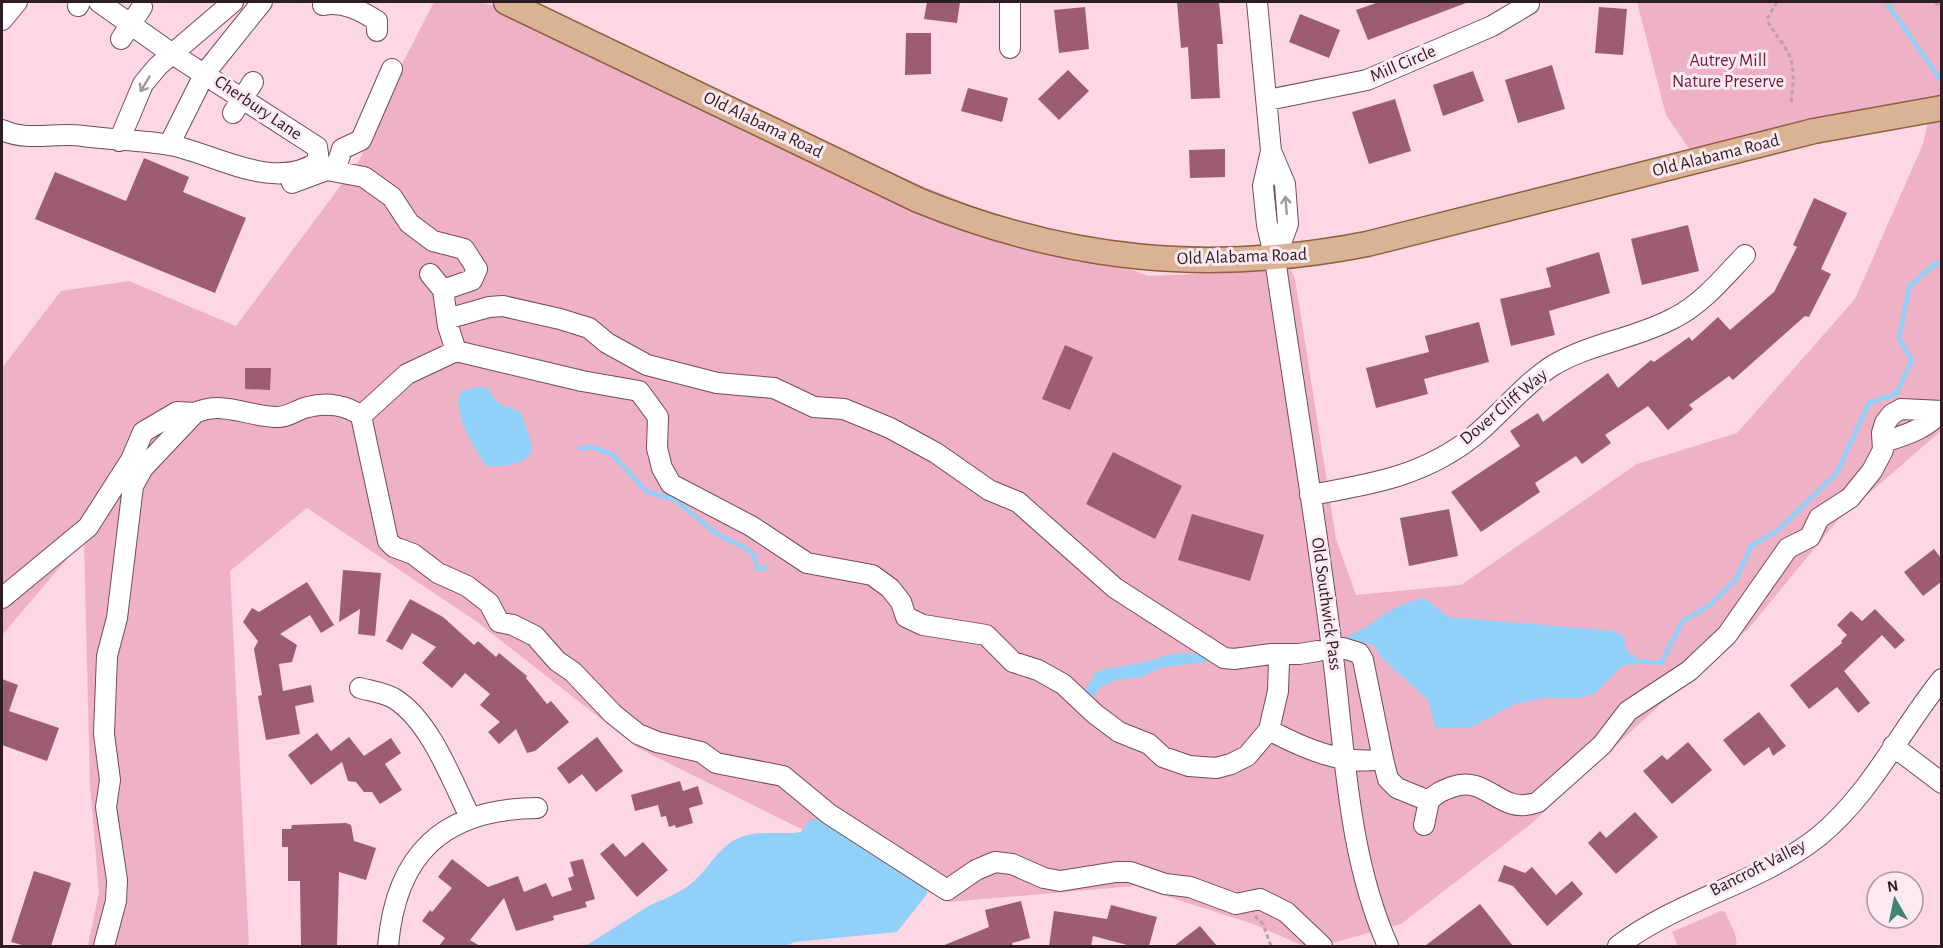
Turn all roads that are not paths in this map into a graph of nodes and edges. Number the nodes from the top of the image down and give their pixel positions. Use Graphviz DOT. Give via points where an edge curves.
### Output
graph roads {
  1 [pos="17,2"];
  2 [pos="99,2"];
  3 [pos="262,2"];
  4 [pos="507,2"];
  5 [pos="1010,2"];
  6 [pos="1257,2"];
  7 [pos="1529,4"];
  8 [pos="230,5"];
  9 [pos="323,5"];
  10 [pos="2,20"];
  11 [pos="244,24"];
  12 [pos="377,32"];
  13 [pos="1011,48"];
  14 [pos="171,53"];
  15 [pos="392,69"];
  16 [pos="205,72"];
  17 [pos="1268,100"];
  18 [pos="1941,108"];
  19 [pos="6,126"];
  20 [pos="118,141"];
  21 [pos="169,145"];
  22 [pos="335,171"];
  23 [pos="292,183"];
  24 [pos="1745,255"];
  25 [pos="1275,259"];
  26 [pos="430,274"];
  27 [pos="442,290"];
  28 [pos="447,319"];
  29 [pos="456,351"];
  30 [pos="1941,411"];
  31 [pos="361,416"];
  32 [pos="126,481"];
  33 [pos="1310,495"];
  34 [pos="96,517"];
  35 [pos="127,528"];
  36 [pos="2,598"];
  37 [pos="1343,648"];
  38 [pos="1318,651"];
  39 [pos="1272,654"];
  40 [pos="1941,679"];
  41 [pos="360,688"];
  42 [pos="1269,730"];
  43 [pos="1893,746"];
  44 [pos="1346,757"];
  45 [pos="1383,759"];
  46 [pos="1941,783"];
  47 [pos="1429,801"];
  48 [pos="537,808"];
  49 [pos="470,817"];
  50 [pos="1424,825"];
  51 [pos="104,946"];
  52 [pos="388,946"];
  53 [pos="1322,946"];
  54 [pos="1388,946"];
  55 [pos="1617,946"];
  1 -- 10 [label="street"];
  2 -- 14 [label="street, Cherbury Lane"];
  3 -- 11 [label="street, Cherbury Lane"];
  4 -- 25 [label="main road, Old Alabama Road" via="918,200 1002,231 1068,248 1138,258 1206,262"];
  5 -- 13 [label="street"];
  6 -- 17 [label="street"];
  7 -- 17 [label="street, Mill Circle" via="1492,26 1367,80"];
  8 -- 11 [label="street"];
  8 -- 14 [label="street"];
  9 -- 12 [label="street" via="335,3 360,10 377,21"];
  11 -- 16 [label="street, Cherbury Lane"];
  14 -- 16 [label="street, Cherbury Lane"];
  14 -- 20 [label="street, one-way" via="144,84"];
  15 -- 22 [label="street" via="361,140 342,149"];
  16 -- 21 [label="street, Cherbury Lane"];
  16 -- 21 [label="street, Cherbury Lane" via="317,147 319,162 308,170 270,166 249,170 217,152"];
  17 -- 25 [label="street" via="1271,152 1285,183 1288,224"];
  18 -- 25 [label="main road, Old Alabama Road" via="1814,131 1367,244"];
  19 -- 20 [label="street, Cherbury Lane" via="43,138 72,126"];
  20 -- 21 [label="street, Cherbury Lane"];
  22 -- 23 [label="street" via="327,170"];
  22 -- 27 [label="street" via="363,177 392,197 409,223 433,241 464,249 477,269 472,280"];
  24 -- 33 [label="street, Dover Cliff Way" via="1703,298 1676,317 1648,330 1587,348 1552,367 1474,436 1438,460 1385,482"];
  25 -- 33 [label="street, Old Southwick Pass"];
  26 -- 27 [label="street"];
  27 -- 28 [label="street"];
  28 -- 29 [label="street"];
  28 -- 39 [label="street" via="503,306 560,319 590,328 607,343 647,365 717,383 774,388 814,407 844,410 890,428 989,489 1018,502 1115,588 1224,658"];
  29 -- 31 [label="street" via="407,374"];
  29 -- 42 [label="street" via="639,391 658,417 657,448 671,484 752,526 807,563 872,575 896,595 906,617 923,625 986,635 1012,662 1038,670 1076,694 1119,732 1149,744 1163,757 1216,768 1232,764 1248,756"];
  30 -- 47 [label="street" via="1901,410 1892,414 1882,432 1883,450 1872,471 1850,498 1820,518 1810,537 1788,548 1726,635 1689,671 1628,711 1602,745 1539,802 1527,806 1510,804 1484,787 1469,783 1437,792"];
  31 -- 32 [label="street" via="350,408 324,405 279,417 228,407 206,408 195,412"];
  31 -- 53 [label="street" via="388,541 438,573 467,586 489,603 499,622 536,636 557,661 638,734 701,752 716,763 783,776 829,814 947,890 995,862 1060,881 1130,872 1236,904 1260,899 1286,912"];
  32 -- 34 [label="street"];
  32 -- 35 [label="street"];
  33 -- 44 [label="street, Old Southwick Pass"];
  34 -- 35 [label="street"];
  34 -- 36 [label="street"];
  35 -- 51 [label="street" via="117,618 107,656 104,734 110,780 106,807 117,880 116,902"];
  37 -- 45 [label="street" via="1359,653 1364,660"];
  38 -- 39 [label="street"];
  39 -- 42 [label="street" via="1279,661 1279,678"];
  40 -- 43 [label="street, Bancroft Valley"];
  41 -- 49 [label="street" via="395,699 417,719"];
  42 -- 44 [label="street" via="1314,753"];
  43 -- 46 [label="street"];
  43 -- 55 [label="street, Bancroft Valley" via="1854,800 1818,837"];
  44 -- 45 [label="street"];
  44 -- 54 [label="street, Old Southwick Pass" via="1357,844 1375,918"];
  45 -- 47 [label="street" via="1388,779 1397,788"];
  47 -- 50 [label="street"];
  48 -- 49 [label="street" via="503,808"];
  49 -- 52 [label="street" via="439,836 414,861 399,896"];
}
